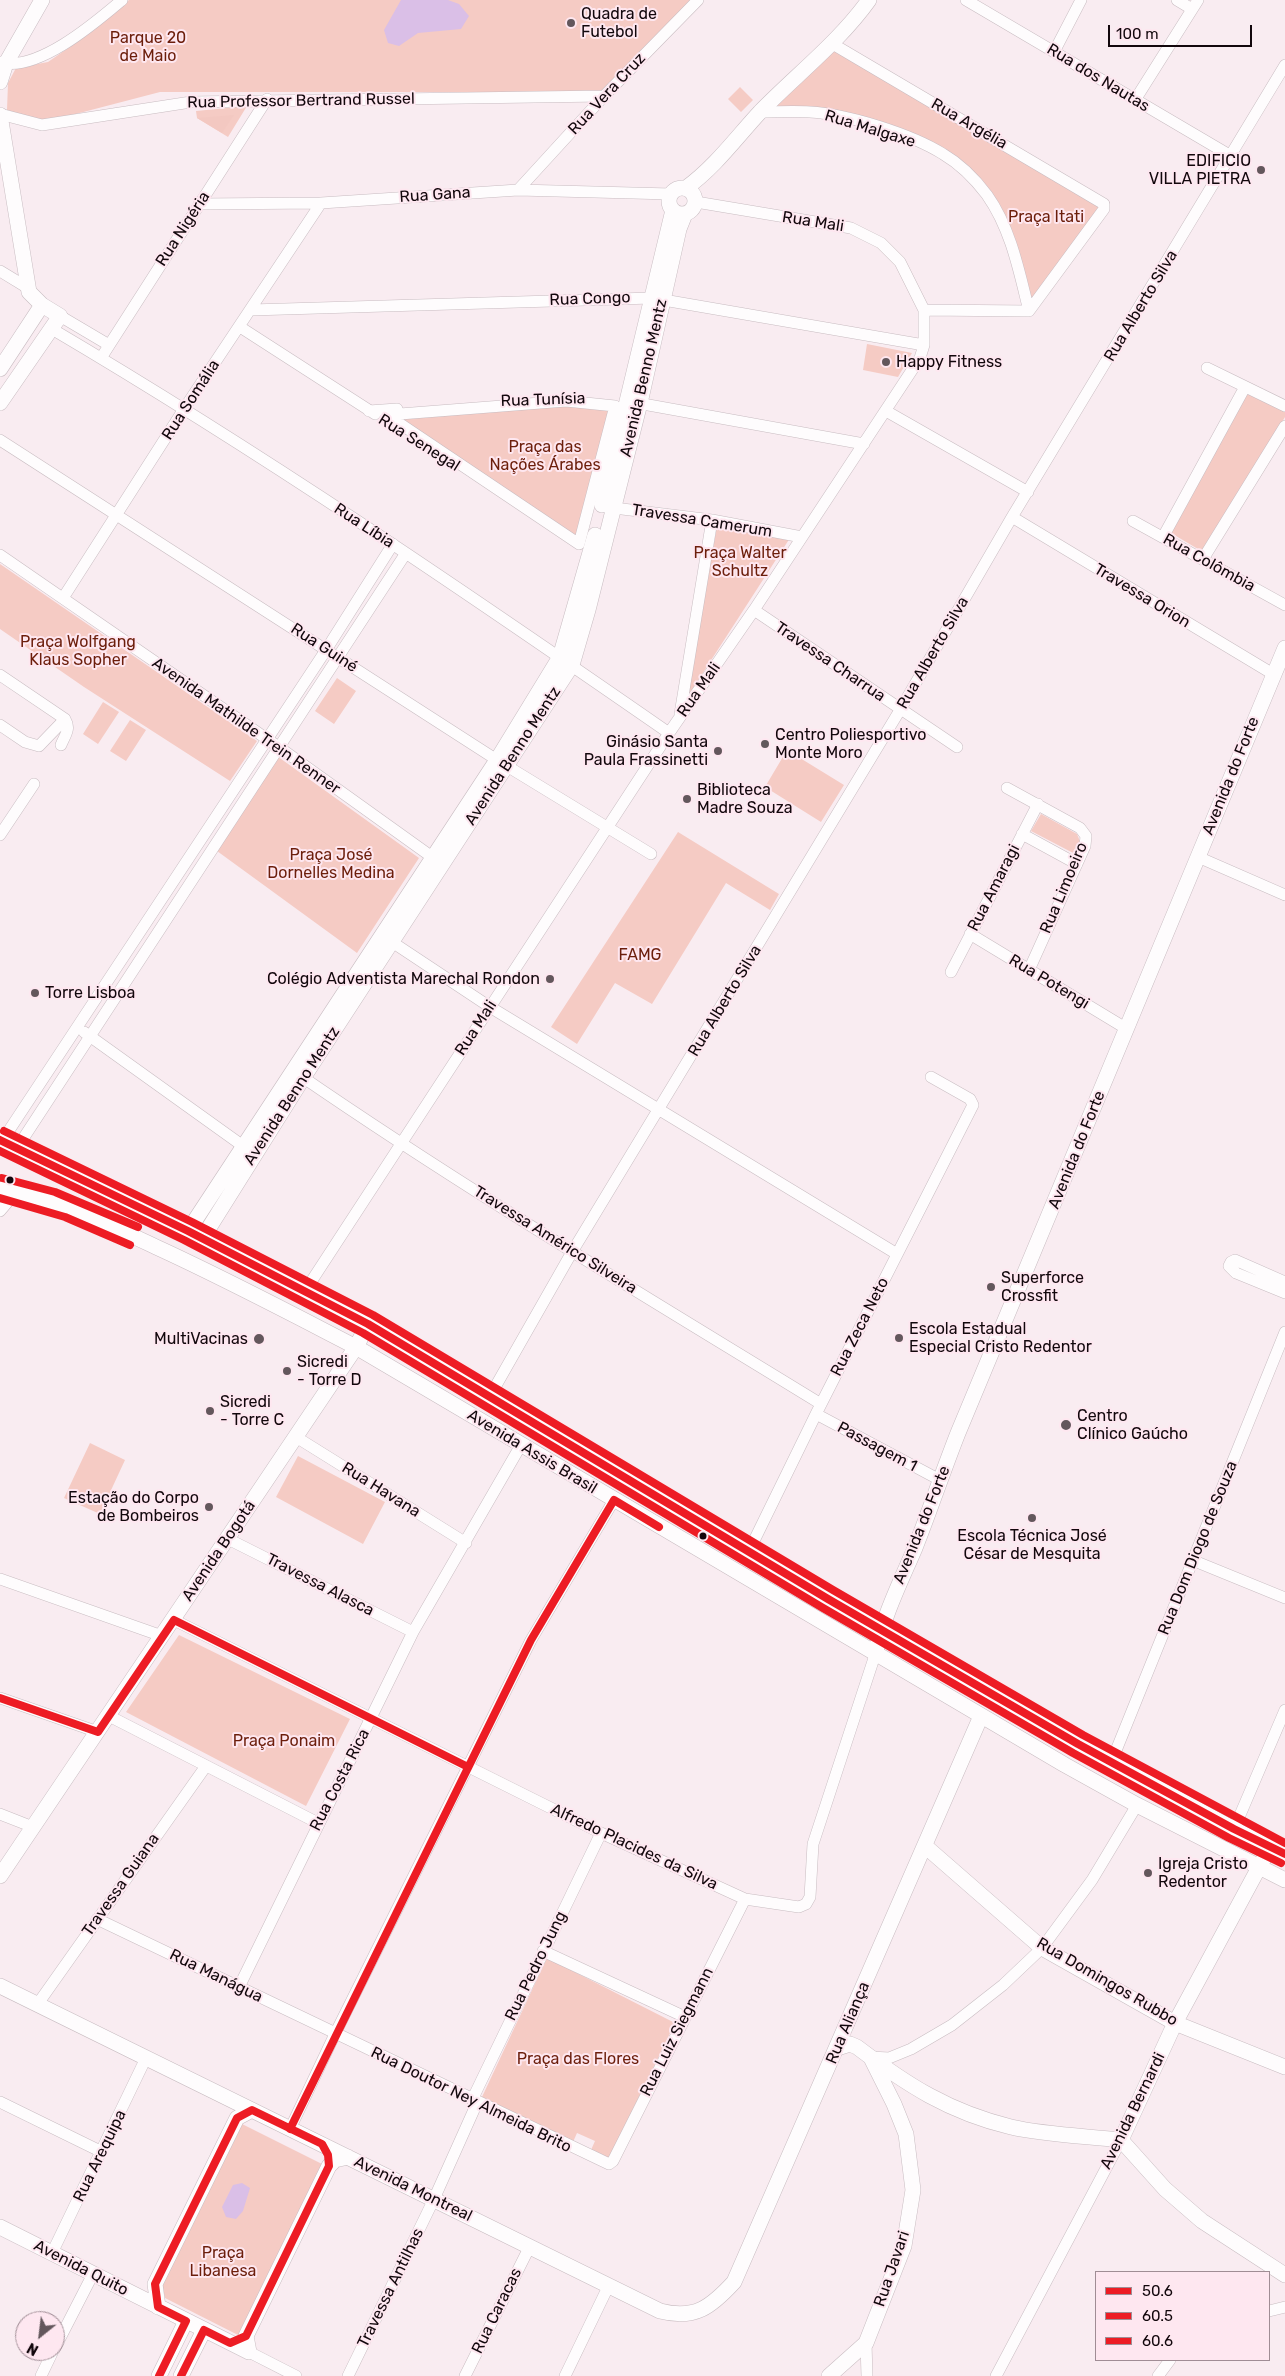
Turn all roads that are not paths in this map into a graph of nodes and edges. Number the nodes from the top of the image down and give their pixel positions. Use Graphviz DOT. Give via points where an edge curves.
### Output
graph roads {
  1 [pos="42,0"];
  2 [pos="122,0"];
  3 [pos="698,0"];
  4 [pos="869,0"];
  5 [pos="966,0"];
  6 [pos="1082,0"];
  7 [pos="1177,0"];
  8 [pos="981,4"];
  9 [pos="1195,4"];
  10 [pos="831,43"];
  11 [pos="1054,52"];
  12 [pos="3,62"];
  13 [pos="1285,65"];
  14 [pos="0,82"];
  15 [pos="604,96"];
  16 [pos="267,100"];
  17 [pos="1135,100"];
  18 [pos="760,112"];
  19 [pos="0,114"];
  20 [pos="1231,156"];
  21 [pos="518,190"];
  22 [pos="671,194"];
  23 [pos="692,196"];
  24 [pos="321,203"];
  25 [pos="199,204"];
  26 [pos="679,212"];
  27 [pos="0,271"];
  28 [pos="28,288"];
  29 [pos="657,298"];
  30 [pos="42,306"];
  31 [pos="251,310"];
  32 [pos="924,310"];
  33 [pos="1029,311"];
  34 [pos="60,316"];
  35 [pos="240,326"];
  36 [pos="52,329"];
  37 [pos="109,345"];
  38 [pos="924,345"];
  39 [pos="101,358"];
  40 [pos="1207,368"];
  41 [pos="0,370"];
  42 [pos="1245,387"];
  43 [pos="633,402"];
  44 [pos="0,403"];
  45 [pos="1285,406"];
  46 [pos="184,409"];
  47 [pos="369,411"];
  48 [pos="886,411"];
  49 [pos="1285,426"];
  50 [pos="0,440"];
  51 [pos="864,444"];
  52 [pos="1028,492"];
  53 [pos="607,507"];
  54 [pos="117,515"];
  55 [pos="1012,517"];
  56 [pos="712,520"];
  57 [pos="1133,521"];
  58 [pos="802,537"];
  59 [pos="1163,537"];
  60 [pos="393,544"];
  61 [pos="590,550"];
  62 [pos="406,553"];
  63 [pos="0,555"];
  64 [pos="1204,559"];
  65 [pos="63,598"];
  66 [pos="1285,605"];
  67 [pos="754,610"];
  68 [pos="1285,648"];
  69 [pos="326,650"];
  70 [pos="340,658"];
  71 [pos="566,661"];
  72 [pos="1273,674"];
  73 [pos="0,675"];
  74 [pos="900,710"];
  75 [pos="679,718"];
  76 [pos="65,719"];
  77 [pos="0,725"];
  78 [pos="669,733"];
  79 [pos="266,739"];
  80 [pos="61,745"];
  81 [pos="957,747"];
  82 [pos="280,748"];
  83 [pos="502,763"];
  84 [pos="34,784"];
  85 [pos="1007,788"];
  86 [pos="1038,804"];
  87 [pos="608,827"];
  88 [pos="1022,834"];
  89 [pos="0,835"];
  90 [pos="651,854"];
  91 [pos="1198,857"];
  92 [pos="437,861"];
  93 [pos="1077,864"];
  94 [pos="171,885"];
  95 [pos="184,894"];
  96 [pos="1285,895"];
  97 [pos="970,934"];
  98 [pos="387,939"];
  99 [pos="1029,970"];
  100 [pos="951,972"];
  101 [pos="490,1007"];
  102 [pos="76,1027"];
  103 [pos="1127,1029"];
  104 [pos="90,1036"];
  105 [pos="298,1074"];
  106 [pos="931,1077"];
  107 [pos="39,1084"];
  108 [pos="52,1093"];
  109 [pos="659,1110"];
  110 [pos="1,1140"];
  111 [pos="401,1144"];
  112 [pos="242,1146"];
  113 [pos="17,1148"];
  114 [pos="254,1155"];
  115 [pos="0,1188"];
  116 [pos="17,1191"];
  117 [pos="0,1211"];
  118 [pos="188,1231"];
  119 [pos="202,1238"];
  120 [pos="572,1252"];
  121 [pos="897,1254"];
  122 [pos="1285,1282"];
  123 [pos="305,1291"];
  124 [pos="1285,1293"];
  125 [pos="368,1324"];
  126 [pos="1285,1332"];
  127 [pos="356,1348"];
  128 [pos="490,1396"];
  129 [pos="818,1409"];
  130 [pos="296,1437"];
  131 [pos="521,1445"];
  132 [pos="940,1480"];
  133 [pos="614,1500"];
  134 [pos="228,1538"];
  135 [pos="466,1543"];
  136 [pos="749,1551"];
  137 [pos="1192,1560"];
  138 [pos="0,1579"];
  139 [pos="1285,1598"];
  140 [pos="174,1620"];
  141 [pos="881,1629"];
  142 [pos="413,1632"];
  143 [pos="162,1636"];
  144 [pos="875,1655"];
  145 [pos="0,1698"];
  146 [pos="1285,1710"];
  147 [pos="109,1716"];
  148 [pos="981,1716"];
  149 [pos="372,1719"];
  150 [pos="98,1732"];
  151 [pos="1111,1763"];
  152 [pos="206,1766"];
  153 [pos="468,1767"];
  154 [pos="1137,1805"];
  155 [pos="0,1814"];
  156 [pos="318,1823"];
  157 [pos="33,1827"];
  158 [pos="1234,1829"];
  159 [pos="601,1833"];
  160 [pos="925,1846"];
  161 [pos="1270,1847"];
  162 [pos="1285,1854"];
  163 [pos="1259,1868"];
  164 [pos="0,1876"];
  165 [pos="1285,1880"];
  166 [pos="745,1899"];
  167 [pos="97,1919"];
  168 [pos="1042,1948"];
  169 [pos="543,1951"];
  170 [pos="0,1986"];
  171 [pos="239,1987"];
  172 [pos="37,2004"];
  173 [pos="685,2017"];
  174 [pos="848,2023"];
  175 [pos="1175,2023"];
  176 [pos="335,2034"];
  177 [pos="858,2047"];
  178 [pos="837,2048"];
  179 [pos="870,2057"];
  180 [pos="146,2058"];
  181 [pos="1285,2068"];
  182 [pos="913,2088"];
  183 [pos="475,2101"];
  184 [pos="0,2102"];
  185 [pos="894,2104"];
  186 [pos="252,2110"];
  187 [pos="290,2129"];
  188 [pos="1120,2140"];
  189 [pos="322,2144"];
  190 [pos="102,2152"];
  191 [pos="348,2157"];
  192 [pos="609,2164"];
  193 [pos="329,2166"];
  194 [pos="434,2199"];
  195 [pos="0,2227"];
  196 [pos="530,2246"];
  197 [pos="52,2253"];
  198 [pos="93,2274"];
  199 [pos="1285,2275"];
  200 [pos="609,2285"];
  201 [pos="158,2307"];
  202 [pos="1285,2307"];
  203 [pos="1270,2310"];
  204 [pos="694,2313"];
  205 [pos="186,2321"];
  206 [pos="65,2329"];
  207 [pos="204,2330"];
  208 [pos="246,2336"];
  209 [pos="230,2343"];
  210 [pos="866,2343"];
  211 [pos="249,2352"];
  212 [pos="48,2361"];
  213 [pos="1169,2361"];
  214 [pos="40,2376"];
  215 [pos="159,2376"];
  216 [pos="181,2376"];
  217 [pos="296,2376"];
  218 [pos="348,2376"];
  219 [pos="465,2376"];
  220 [pos="565,2376"];
  221 [pos="829,2376"];
  222 [pos="867,2376"];
  223 [pos="996,2376"];
  224 [pos="1158,2376"];
  1 -- 12 [label="street"];
  2 -- 12 [label="street" via="82,34 66,43 32,59"];
  3 -- 15 [label="street, Rua Vera Cruz"];
  4 -- 10 [label="street"];
  5 -- 8 [label="street, Rua dos Nautas"];
  6 -- 11 [label="street"];
  7 -- 9 [label="street"];
  8 -- 11 [label="street, Rua dos Nautas"];
  9 -- 17 [label="street"];
  10 -- 18 [label="street"];
  10 -- 33 [label="street, Rua Argélia" via="1105,206"];
  11 -- 17 [label="street, Rua dos Nautas"];
  12 -- 14 [label="street"];
  13 -- 20 [label="street, Rua Alberto Silva"];
  15 -- 16 [label="street, Rua Professor Bertrand Russel"];
  15 -- 21 [label="street, Rua Vera Cruz"];
  16 -- 19 [label="street, Rua Professor Bertrand Russel" via="191,102 42,125"];
  16 -- 25 [label="street, Rua Nigéria"];
  17 -- 20 [label="street, Rua dos Nautas"];
  18 -- 23 [label="street" via="706,173"];
  18 -- 33 [label="street, Rua Malgaxe" via="810,112 842,117 896,133 942,153 968,172 1003,222 1014,250"];
  19 -- 28 [label="street"];
  20 -- 52 [label="street, Rua Alberto Silva"];
  21 -- 22 [label="street, Rua Gana"];
  21 -- 24 [label="street, Rua Gana"];
  22 -- 23 [label="street" via="678,189"];
  22 -- 26 [label="street" via="670,202"];
  23 -- 26 [label="street" via="692,210"];
  23 -- 32 [label="street, Rua Mali" via="852,228 881,242 900,262"];
  24 -- 25 [label="street, Rua Gana"];
  24 -- 31 [label="street, Rua Somália"];
  25 -- 37 [label="street, Rua Nigéria"];
  26 -- 29 [label="street, Avenida Benno Mentz"];
  27 -- 28 [label="street"];
  28 -- 30 [label="street" via="31,296"];
  29 -- 31 [label="street, Rua Congo"];
  29 -- 38 [label="street, Rua Congo"];
  29 -- 43 [label="street, Avenida Benno Mentz"];
  30 -- 34 [label="street"];
  30 -- 41 [label="street"];
  31 -- 35 [label="street, Rua Somália"];
  32 -- 33 [label="street"];
  32 -- 38 [label="street, Rua Mali"];
  34 -- 36 [label="street"];
  34 -- 37 [label="street"];
  35 -- 46 [label="street, Rua Somália"];
  35 -- 47 [label="street, Rua Senegal"];
  36 -- 39 [label="street, Rua Líbia"];
  36 -- 44 [label="street"];
  37 -- 39 [label="street, Rua Nigéria"];
  38 -- 48 [label="street, Rua Mali" via="917,364"];
  39 -- 46 [label="street, Rua Líbia"];
  40 -- 42 [label="street"];
  42 -- 45 [label="street"];
  42 -- 59 [label="street"];
  43 -- 47 [label="street, Rua Tunísia" via="565,397"];
  43 -- 51 [label="street, Rua Tunísia"];
  43 -- 53 [label="street, Avenida Benno Mentz"];
  46 -- 54 [label="street, Rua Somália"];
  46 -- 60 [label="street, Rua Líbia"];
  47 -- 61 [label="street, Rua Senegal"];
  48 -- 51 [label="street, Rua Mali"];
  48 -- 52 [label="street"];
  49 -- 64 [label="street"];
  50 -- 54 [label="street, Rua Guiné"];
  51 -- 58 [label="street, Rua Mali"];
  52 -- 55 [label="street, Rua Alberto Silva"];
  53 -- 56 [label="street, Travessa Camerum"];
  53 -- 61 [label="street, Avenida Benno Mentz"];
  54 -- 65 [label="street, Rua Somália"];
  54 -- 69 [label="street, Rua Guiné"];
  55 -- 72 [label="street, Travessa Orion"];
  55 -- 74 [label="street, Rua Alberto Silva"];
  56 -- 58 [label="street, Travessa Camerum"];
  56 -- 75 [label="street"];
  57 -- 59 [label="street, Rua Colômbia"];
  58 -- 67 [label="street, Rua Mali"];
  59 -- 64 [label="street, Rua Colômbia"];
  60 -- 62 [label="street, Rua Líbia"];
  60 -- 69 [label="street"];
  61 -- 61 [label="street" via="614,406 566,401 387,415"];
  61 -- 71 [label="street, Avenida Benno Mentz"];
  62 -- 70 [label="street"];
  62 -- 71 [label="street, Rua Líbia"];
  63 -- 65 [label="street, Avenida Mathilde Trein Renner"];
  64 -- 66 [label="street, Rua Colômbia"];
  65 -- 79 [label="street, Avenida Mathilde Trein Renner"];
  67 -- 74 [label="street, Travessa Charrua"];
  67 -- 75 [label="street, Rua Mali"];
  68 -- 72 [label="street, Avenida do Forte"];
  69 -- 70 [label="street, Rua Guiné"];
  69 -- 79 [label="street"];
  70 -- 82 [label="street"];
  70 -- 83 [label="street, Rua Guiné"];
  71 -- 78 [label="street, Rua Líbia"];
  71 -- 83 [label="street, Avenida Benno Mentz"];
  72 -- 91 [label="street, Avenida do Forte"];
  73 -- 76 [label="street"];
  74 -- 81 [label="street, Travessa Charrua"];
  74 -- 109 [label="street, Rua Alberto Silva"];
  75 -- 78 [label="street, Rua Mali"];
  76 -- 77 [label="street" via="39,746 25,742"];
  76 -- 80 [label="street" via="69,725"];
  78 -- 87 [label="street, Rua Mali"];
  79 -- 82 [label="street, Avenida Mathilde Trein Renner"];
  79 -- 94 [label="street"];
  82 -- 92 [label="street, Avenida Mathilde Trein Renner"];
  82 -- 95 [label="street"];
  83 -- 87 [label="street, Rua Guiné"];
  83 -- 92 [label="street, Avenida Benno Mentz"];
  84 -- 89 [label="street"];
  85 -- 86 [label="street, Rua Limoeiro"];
  86 -- 88 [label="street, Rua Amaragi"];
  86 -- 93 [label="street, Rua Limoeiro" via="1080,828 1086,836"];
  87 -- 90 [label="street, Rua Guiné"];
  87 -- 101 [label="street, Rua Mali"];
  88 -- 93 [label="street"];
  88 -- 97 [label="street, Rua Amaragi"];
  91 -- 96 [label="street"];
  91 -- 103 [label="street, Avenida do Forte"];
  92 -- 98 [label="street, Avenida Benno Mentz"];
  93 -- 99 [label="street, Rua Limoeiro"];
  94 -- 95 [label="street"];
  94 -- 102 [label="street"];
  95 -- 104 [label="street"];
  97 -- 99 [label="street, Rua Potengi"];
  97 -- 100 [label="street, Rua Amaragi"];
  98 -- 101 [label="street"];
  98 -- 105 [label="street, Avenida Benno Mentz"];
  99 -- 103 [label="street, Rua Potengi"];
  101 -- 109 [label="street"];
  101 -- 111 [label="street, Rua Mali"];
  102 -- 104 [label="street"];
  102 -- 107 [label="street"];
  103 -- 132 [label="street, Avenida do Forte"];
  104 -- 108 [label="street"];
  104 -- 112 [label="street"];
  105 -- 111 [label="street, Travessa Américo Silveira"];
  105 -- 112 [label="street, Avenida Benno Mentz"];
  105 -- 114 [label="street, Avenida Benno Mentz"];
  106 -- 121 [label="street, Rua Zeca Neto" via="973,1103"];
  107 -- 108 [label="street"];
  107 -- 110 [label="street"];
  108 -- 113 [label="street"];
  109 -- 120 [label="street, Rua Alberto Silva"];
  109 -- 121 [label="street"];
  110 -- 113 [label="street, Avenida Assis Brasil"];
  111 -- 120 [label="street, Travessa Américo Silveira"];
  111 -- 123 [label="street, Rua Mali"];
  112 -- 114 [label="street"];
  112 -- 118 [label="street, Avenida Benno Mentz"];
  113 -- 118 [label="street, Avenida Assis Brasil"];
  114 -- 119 [label="street, Avenida Benno Mentz"];
  115 -- 116 [label="street, Avenida Assis Brasil"];
  116 -- 117 [label="street"];
  116 -- 127 [label="street, Avenida Assis Brasil" via="85,1214 278,1306"];
  118 -- 119 [label="street, Avenida Assis Brasil"];
  119 -- 123 [label="street, Avenida Assis Brasil"];
  120 -- 128 [label="street, Rua Alberto Silva"];
  120 -- 129 [label="street, Travessa Américo Silveira"];
  121 -- 129 [label="street, Rua Zeca Neto"];
  122 -- 124 [label="street" via="1235,1260 1229,1266 1236,1273"];
  123 -- 125 [label="street, Avenida Assis Brasil"];
  125 -- 127 [label="street, Avenida Bogotá"];
  125 -- 128 [label="street, Avenida Assis Brasil"];
  126 -- 137 [label="street, Rua Dom Diogo de Souza"];
  127 -- 130 [label="street, Avenida Bogotá"];
  127 -- 131 [label="street, Avenida Assis Brasil"];
  128 -- 136 [label="street, Avenida Assis Brasil"];
  129 -- 132 [label="street, Passagem 1"];
  129 -- 136 [label="street, Rua Zeca Neto"];
  130 -- 134 [label="street, Avenida Bogotá"];
  130 -- 135 [label="street, Rua Havana"];
  131 -- 133 [label="street, Avenida Assis Brasil"];
  131 -- 135 [label="street, Rua Costa Rica"];
  132 -- 141 [label="street, Avenida do Forte"];
  133 -- 144 [label="street, Avenida Assis Brasil"];
  133 -- 153 [label="street" via="531,1640"];
  134 -- 140 [label="street, Avenida Bogotá"];
  134 -- 142 [label="street, Travessa Alasca"];
  135 -- 142 [label="street, Rua Costa Rica"];
  136 -- 141 [label="street, Avenida Assis Brasil"];
  137 -- 139 [label="street"];
  137 -- 151 [label="street, Rua Dom Diogo de Souza"];
  138 -- 143 [label="street"];
  140 -- 143 [label="street, Avenida Bogotá"];
  140 -- 149 [label="street, Alfredo Placides da Silva"];
  141 -- 144 [label="street, Avenida do Forte"];
  141 -- 151 [label="street, Avenida Assis Brasil"];
  142 -- 149 [label="street, Rua Costa Rica"];
  143 -- 147 [label="street, Avenida Bogotá"];
  144 -- 148 [label="street, Avenida Assis Brasil"];
  144 -- 166 [label="street, Alfredo Placides da Silva" via="813,1844 810,1897 799,1907"];
  145 -- 150 [label="street"];
  146 -- 158 [label="street"];
  147 -- 150 [label="street, Avenida Bogotá"];
  147 -- 152 [label="street"];
  148 -- 154 [label="street, Avenida Assis Brasil"];
  148 -- 160 [label="street, Rua Aliança"];
  149 -- 153 [label="street, Alfredo Placides da Silva"];
  149 -- 156 [label="street, Rua Costa Rica"];
  150 -- 157 [label="street, Avenida Bogotá"];
  151 -- 158 [label="street, Avenida Assis Brasil"];
  152 -- 156 [label="street"];
  152 -- 167 [label="street, Travessa Guiana"];
  153 -- 159 [label="street, Alfredo Placides da Silva"];
  153 -- 176 [label="street"];
  154 -- 163 [label="street, Avenida Assis Brasil"];
  154 -- 168 [label="street" via="1092,1880"];
  155 -- 157 [label="street"];
  156 -- 171 [label="street, Rua Costa Rica"];
  157 -- 164 [label="street, Avenida Bogotá"];
  158 -- 161 [label="street, Avenida Assis Brasil"];
  159 -- 166 [label="street, Alfredo Placides da Silva"];
  159 -- 169 [label="street, Rua Pedro Jung"];
  160 -- 168 [label="street, Rua Domingos Rubbo"];
  160 -- 174 [label="street, Rua Aliança"];
  161 -- 162 [label="street, Avenida Assis Brasil"];
  161 -- 163 [label="street, Avenida Bernardi"];
  163 -- 165 [label="street, Avenida Assis Brasil"];
  163 -- 175 [label="street, Avenida Bernardi"];
  166 -- 173 [label="street, Rua Luiz Siegmann"];
  167 -- 171 [label="street, Rua Manágua"];
  167 -- 172 [label="street, Travessa Guiana"];
  168 -- 175 [label="street, Rua Domingos Rubbo"];
  168 -- 179 [label="street" via="1003,1985 952,2025 889,2058"];
  169 -- 173 [label="street"];
  169 -- 183 [label="street, Rua Pedro Jung"];
  170 -- 172 [label="street, Avenida Montreal"];
  171 -- 176 [label="street, Rua Manágua"];
  172 -- 180 [label="street, Avenida Montreal"];
  173 -- 192 [label="street, Rua Luiz Siegmann"];
  174 -- 177 [label="street"];
  174 -- 178 [label="street, Rua Aliança"];
  175 -- 181 [label="street, Rua Domingos Rubbo"];
  175 -- 188 [label="street, Avenida Bernardi"];
  176 -- 183 [label="street, Rua Doutor Ney Almeida Brito"];
  176 -- 187 [label="street"];
  177 -- 178 [label="street" via="850,2044"];
  177 -- 179 [label="street"];
  178 -- 204 [label="street, Rua Aliança" via="734,2282 715,2302"];
  179 -- 182 [label="street"];
  179 -- 185 [label="street, Rua Javari"];
  180 -- 186 [label="street, Avenida Montreal"];
  180 -- 190 [label="street, Rua Arequipa"];
  182 -- 185 [label="street" via="898,2091"];
  182 -- 188 [label="street" via="965,2113 1012,2127"];
  183 -- 192 [label="street, Rua Doutor Ney Almeida Brito"];
  183 -- 194 [label="street, Rua Pedro Jung"];
  184 -- 190 [label="street"];
  185 -- 210 [label="street, Rua Javari" via="906,2134 913,2190 904,2246"];
  186 -- 187 [label="street, Avenida Montreal"];
  186 -- 201 [label="street" via="237,2118 155,2284"];
  187 -- 189 [label="street, Avenida Montreal"];
  188 -- 199 [label="street" via="1165,2188 1202,2221"];
  188 -- 223 [label="street, Avenida Bernardi"];
  189 -- 191 [label="street, Avenida Montreal"];
  189 -- 193 [label="street"];
  190 -- 197 [label="street, Rua Arequipa"];
  191 -- 193 [label="street" via="335,2160"];
  191 -- 194 [label="street, Avenida Montreal"];
  193 -- 208 [label="street"];
  194 -- 196 [label="street, Avenida Montreal"];
  194 -- 218 [label="street, Travessa Antilhas"];
  195 -- 197 [label="street, Avenida Quito"];
  196 -- 200 [label="street, Avenida Montreal"];
  196 -- 219 [label="street, Rua Caracas"];
  197 -- 198 [label="street, Avenida Quito"];
  198 -- 201 [label="street, Avenida Quito"];
  198 -- 206 [label="street"];
  200 -- 204 [label="street, Avenida Montreal" via="660,2311 678,2316"];
  200 -- 220 [label="street"];
  201 -- 205 [label="street, Avenida Quito"];
  202 -- 203 [label="street"];
  205 -- 207 [label="street, Avenida Quito"];
  205 -- 215 [label="street"];
  207 -- 209 [label="street, Avenida Quito"];
  207 -- 216 [label="street"];
  208 -- 209 [label="street"];
  208 -- 211 [label="street"];
  209 -- 211 [label="street, Avenida Quito"];
  210 -- 221 [label="street"];
  210 -- 222 [label="street, Rua Javari"];
  211 -- 217 [label="street, Avenida Quito"];
  212 -- 214 [label="street"];
  213 -- 224 [label="street"];
}
